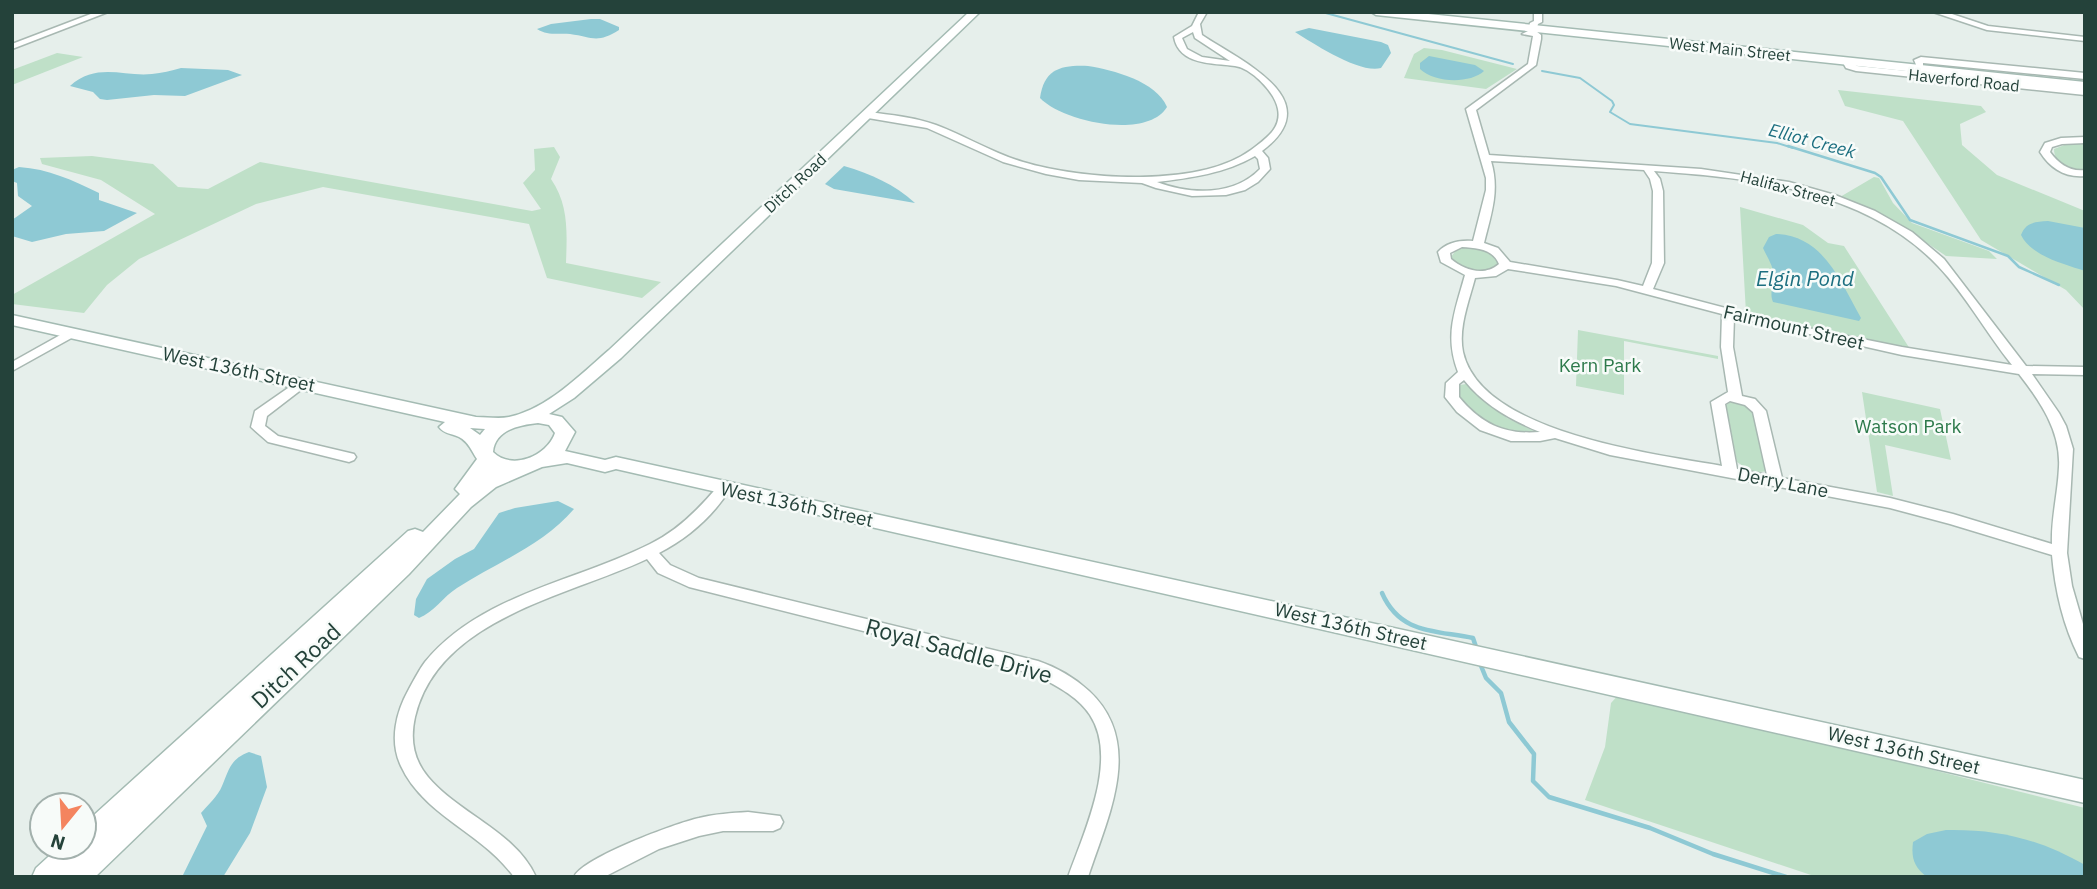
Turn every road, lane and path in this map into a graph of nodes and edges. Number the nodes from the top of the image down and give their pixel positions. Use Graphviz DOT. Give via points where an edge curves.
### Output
graph roads {
  1 [pos="104,12"];
  2 [pos="975,12"];
  3 [pos="1203,12"];
  4 [pos="1376,12"];
  5 [pos="1410,12"];
  6 [pos="1530,12"];
  7 [pos="1538,12"];
  8 [pos="1927,12"];
  9 [pos="1937,12"];
  10 [pos="1971,24"];
  11 [pos="1196,27"];
  12 [pos="1533,27"];
  13 [pos="2085,39"];
  14 [pos="12,47"];
  15 [pos="1846,61"];
  16 [pos="1239,64"];
  17 [pos="1920,65"];
  18 [pos="2085,76"];
  19 [pos="2085,84"];
  20 [pos="2085,92"];
  21 [pos="868,115"];
  22 [pos="2085,140"];
  23 [pos="1256,151"];
  24 [pos="1485,158"];
  25 [pos="1647,167"];
  26 [pos="2082,175"];
  27 [pos="1143,180"];
  28 [pos="1478,245"];
  29 [pos="1505,265"];
  30 [pos="1471,274"];
  31 [pos="1647,290"];
  32 [pos="1728,312"];
  33 [pos="12,320"];
  34 [pos="12,333"];
  35 [pos="63,337"];
  36 [pos="615,354"];
  37 [pos="12,367"];
  38 [pos="2021,370"];
  39 [pos="2085,371"];
  40 [pos="1465,372"];
  41 [pos="294,388"];
  42 [pos="1736,397"];
  43 [pos="528,418"];
  44 [pos="507,424"];
  45 [pos="563,428"];
  46 [pos="1555,434"];
  47 [pos="485,454"];
  48 [pos="349,457"];
  49 [pos="531,463"];
  50 [pos="616,463"];
  51 [pos="1730,472"];
  52 [pos="1776,481"];
  53 [pos="723,489"];
  54 [pos="649,551"];
  55 [pos="2059,552"];
  56 [pos="2085,652"];
  57 [pos="2085,792"];
  58 [pos="774,822"];
  59 [pos="98,828"];
  60 [pos="63,861"];
  61 [pos="46,877"];
  62 [pos="75,877"];
  63 [pos="526,877"];
  64 [pos="584,877"];
  65 [pos="1078,877"];
  1 -- 14 [label="street"];
  2 -- 21 [label="street, Ditch Road"];
  3 -- 11 [label="street"];
  4 -- 12 [label="street, West Main Street"];
  5 -- 12 [label="street, West Main Street"];
  6 -- 12 [label="street"];
  7 -- 12 [label="street"];
  8 -- 10 [label="street" via="1942,22"];
  9 -- 10 [label="street"];
  10 -- 13 [label="street"];
  11 -- 16 [label="street" via="1204,42"];
  11 -- 16 [label="street" via="1178,37 1184,51 1212,62"];
  12 -- 15 [label="street, West Main Street"];
  12 -- 17 [label="street, West Main Street"];
  12 -- 24 [label="street" via="1537,44 1534,62 1471,109"];
  15 -- 19 [label="street, West Main Street"];
  15 -- 20 [label="street, Haverford Road" via="1856,68"];
  16 -- 23 [label="street" via="1276,91 1284,111 1280,130"];
  17 -- 18 [label="street" via="1917,60"];
  17 -- 19 [label="street, West Main Street"];
  21 -- 27 [label="street" via="932,127 1035,169"];
  21 -- 36 [label="street, Ditch Road"];
  22 -- 26 [label="street" via="2061,141 2045,148 2051,161"];
  23 -- 27 [label="street" via="1207,170"];
  23 -- 27 [label="street" via="1265,169 1238,188 1190,192"];
  24 -- 25 [label="street, Halifax Street"];
  24 -- 28 [label="street" via="1491,178"];
  25 -- 31 [label="street" via="1658,191 1658,263"];
  25 -- 38 [label="street, Halifax Street" via="1769,180 1882,220 1940,262"];
  28 -- 29 [label="street" via="1496,251"];
  28 -- 30 [label="street" via="1453,246 1444,252 1448,263"];
  29 -- 30 [label="street" via="1495,273"];
  29 -- 31 [label="street, Fairmount Street"];
  30 -- 40 [label="street" via="1456,344"];
  31 -- 32 [label="street, Fairmount Street"];
  32 -- 38 [label="street, Fairmount Street" via="1849,341"];
  32 -- 42 [label="street" via="1727,347"];
  33 -- 35 [label="street, West 136th Street"];
  34 -- 35 [label="street, West 136th Street"];
  35 -- 37 [label="street"];
  35 -- 41 [label="street, West 136th Street"];
  36 -- 43 [label="street, Ditch Road" via="562,398"];
  36 -- 45 [label="street, Ditch Road" via="567,408"];
  38 -- 39 [label="street, Fairmount Street"];
  38 -- 55 [label="street, Halifax Street" via="2063,437 2067,480"];
  40 -- 46 [label="street, Derry Lane" via="1508,412"];
  40 -- 46 [label="street" via="1453,383 1452,397 1474,421 1524,440"];
  41 -- 44 [label="street, West 136th Street" via="475,423"];
  41 -- 47 [label="street, West 136th Street" via="457,429 467,433"];
  41 -- 48 [label="street" via="260,414 257,420 262,433"];
  42 -- 51 [label="street" via="1718,402"];
  42 -- 52 [label="street" via="1751,402 1759,411"];
  43 -- 44 [label="street"];
  43 -- 45 [label="street" via="548,418"];
  44 -- 47 [label="street, Ditch Road" via="490,435"];
  45 -- 49 [label="street, Ditch Road" via="559,448"];
  45 -- 50 [label="street, West 136th Street" via="587,450 613,457"];
  46 -- 51 [label="street, Derry Lane" via="1610,450"];
  47 -- 49 [label="street" via="502,466"];
  47 -- 59 [label="street, Ditch Road" via="476,478"];
  49 -- 50 [label="street, West 136th Street" via="567,457 605,466"];
  49 -- 62 [label="street, Ditch Road" via="489,482 464,502 401,568"];
  50 -- 53 [label="street, West 136th Street"];
  51 -- 52 [label="street, Derry Lane"];
  52 -- 55 [label="street, Derry Lane" via="1919,510"];
  53 -- 54 [label="street" via="696,521"];
  53 -- 57 [label="street, West 136th Street"];
  54 -- 63 [label="street" via="524,600 477,626 432,667 405,717 408,761 419,781 502,847"];
  54 -- 65 [label="street, Royal Saddle Drive" via="664,569 695,583 1038,668 1083,692 1108,727 1112,752 1108,786"];
  55 -- 56 [label="street, Halifax Street" via="2062,584"];
  58 -- 64 [label="street" via="749,819 706,824 674,834"];
  60 -- 61 [label="street"];
}
